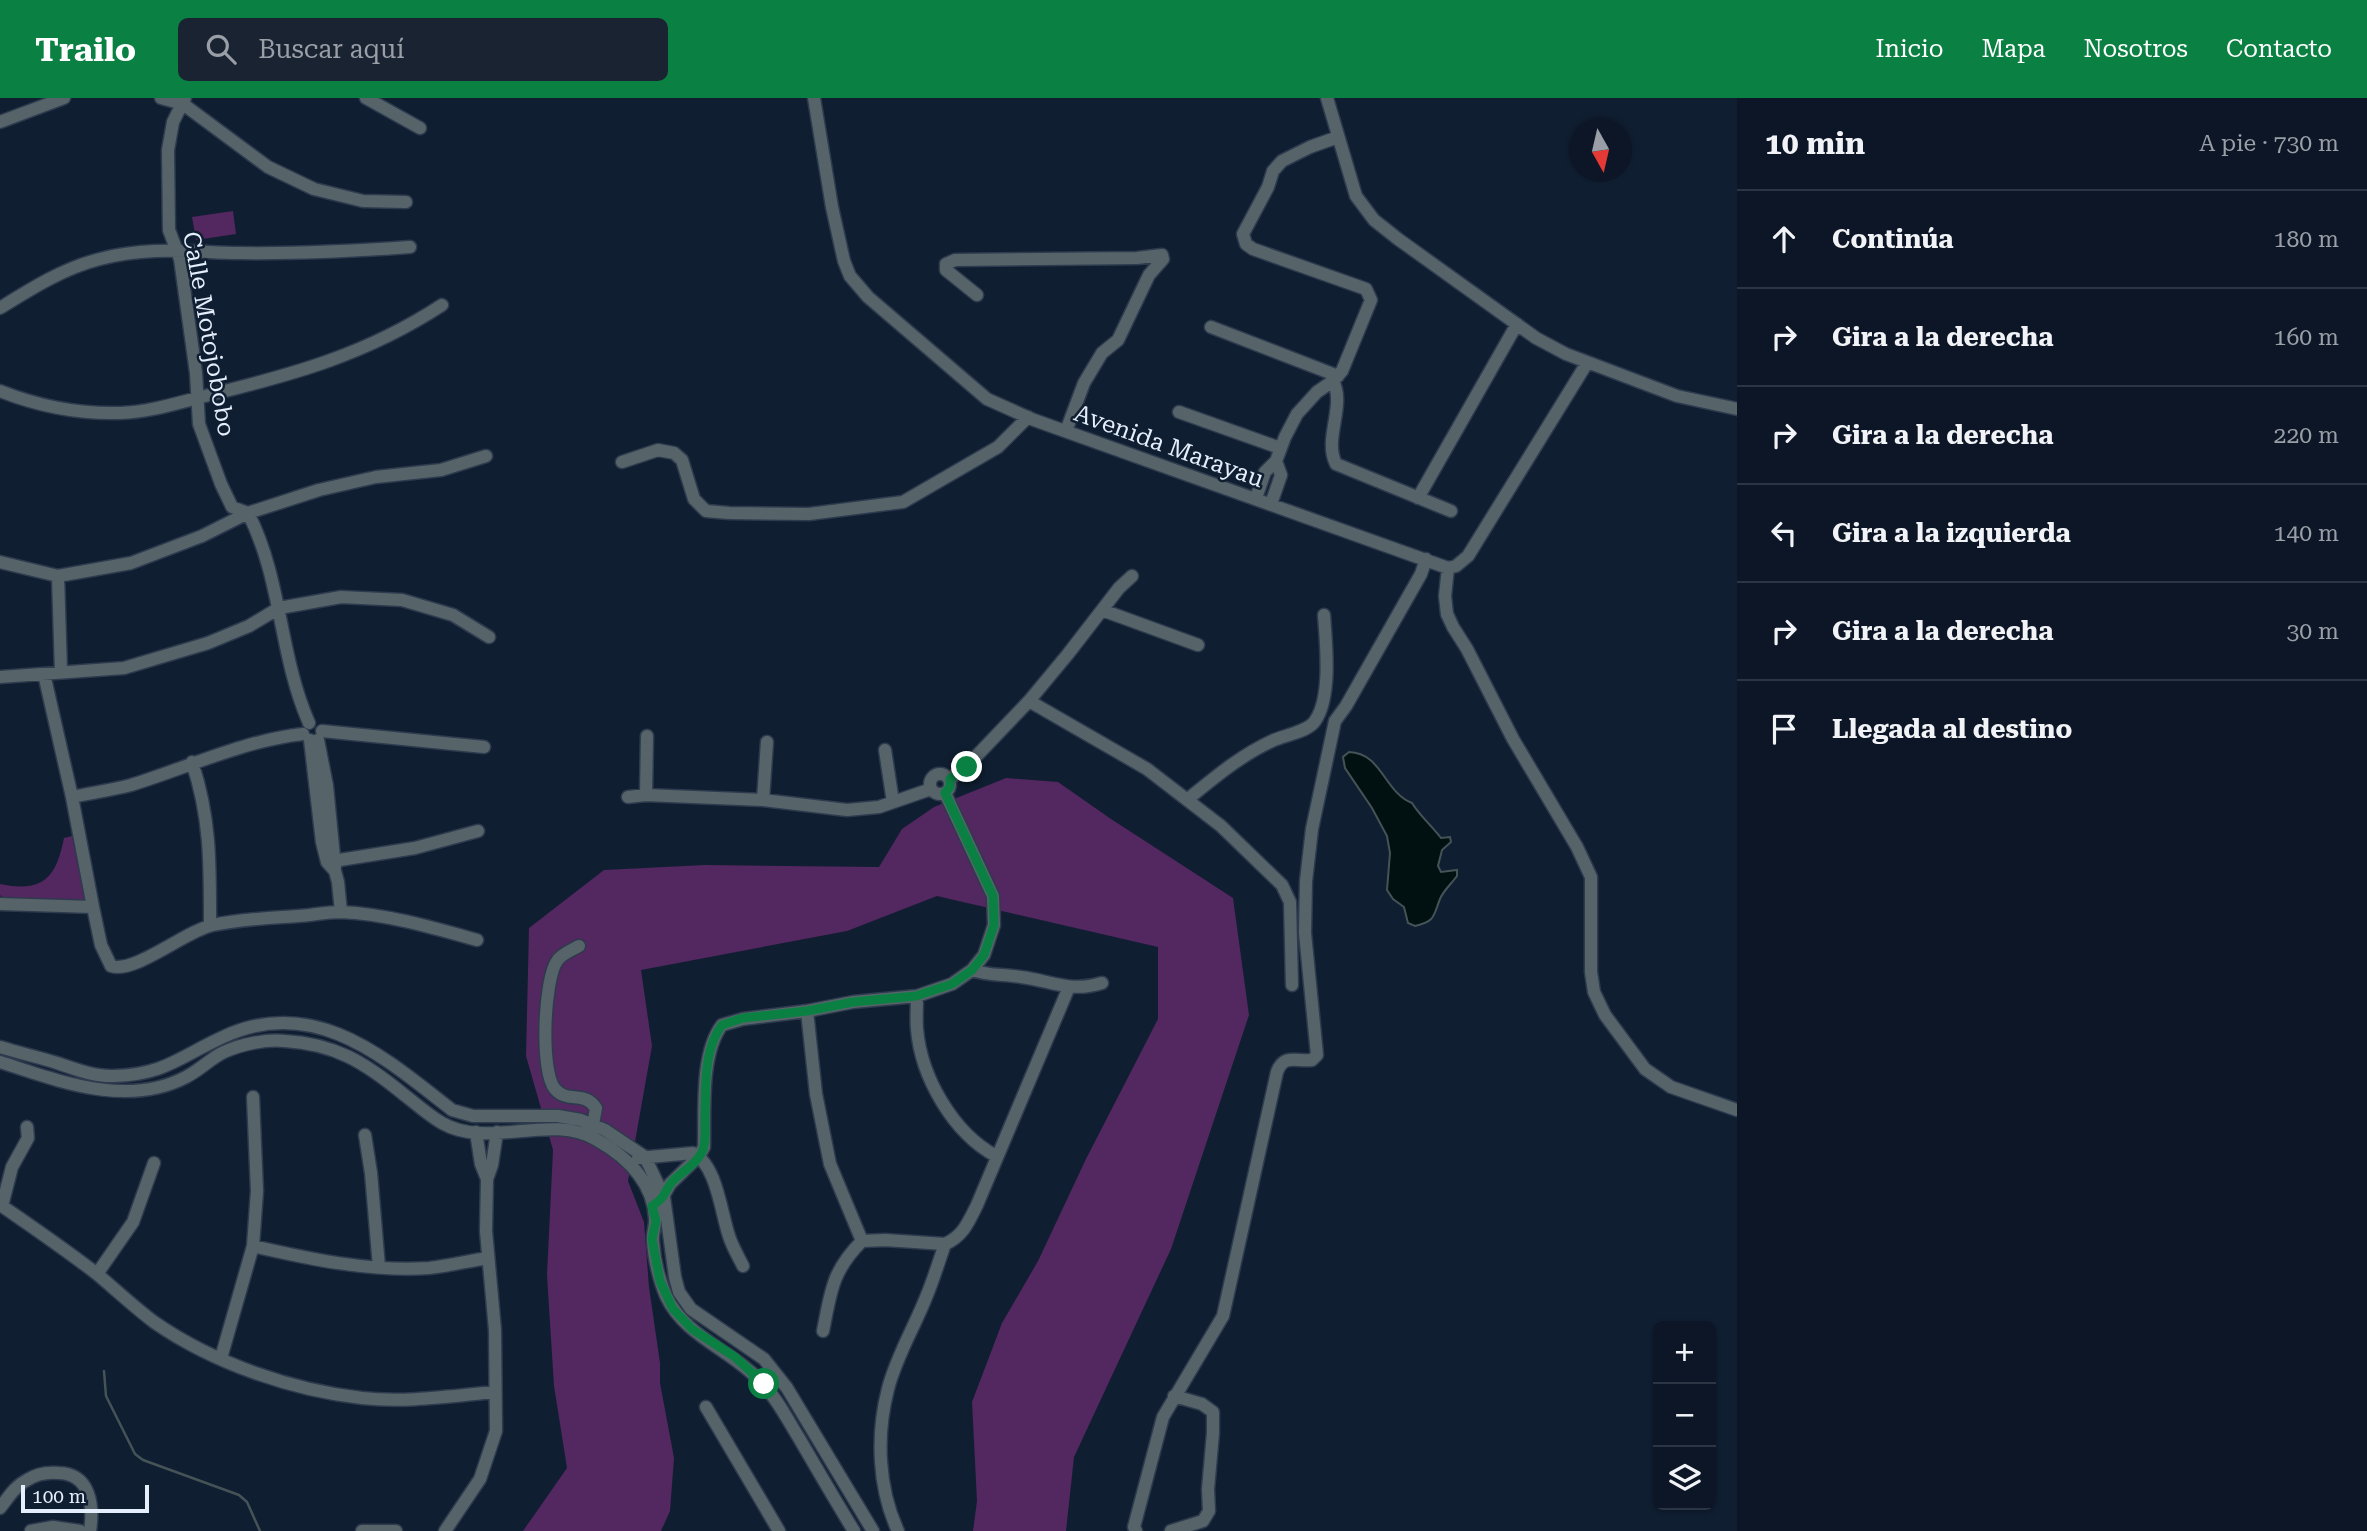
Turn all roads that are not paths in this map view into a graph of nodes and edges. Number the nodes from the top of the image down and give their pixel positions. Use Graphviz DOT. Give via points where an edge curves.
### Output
graph roads {
  1 [pos="64,98"];
  2 [pos="161,98"];
  3 [pos="366,98"];
  4 [pos="814,98"];
  5 [pos="1327,98"];
  6 [pos="184,101"];
  7 [pos="0,122"];
  8 [pos="420,128"];
  9 [pos="1338,137"];
  10 [pos="406,202"];
  11 [pos="410,247"];
  12 [pos="176,249"];
  13 [pos="977,295"];
  14 [pos="442,305"];
  15 [pos="0,308"];
  16 [pos="1517,324"];
  17 [pos="1211,327"];
  18 [pos="1587,363"];
  19 [pos="1336,379"];
  20 [pos="0,391"];
  21 [pos="196,398"];
  22 [pos="1737,409"];
  23 [pos="1179,412"];
  24 [pos="1028,417"];
  25 [pos="1066,431"];
  26 [pos="1278,455"];
  27 [pos="486,456"];
  28 [pos="622,462"];
  29 [pos="1256,498"];
  30 [pos="1418,498"];
  31 [pos="1271,504"];
  32 [pos="1451,511"];
  33 [pos="248,513"];
  34 [pos="1426,559"];
  35 [pos="0,562"];
  36 [pos="1448,568"];
  37 [pos="58,576"];
  38 [pos="1132,576"];
  39 [pos="279,608"];
  40 [pos="1102,610"];
  41 [pos="1324,615"];
  42 [pos="489,637"];
  43 [pos="1198,645"];
  44 [pos="61,672"];
  45 [pos="44,674"];
  46 [pos="0,677"];
  47 [pos="1028,701"];
  48 [pos="312,733"];
  49 [pos="647,736"];
  50 [pos="767,742"];
  51 [pos="484,747"];
  52 [pos="885,750"];
  53 [pos="192,762"];
  54 [pos="950,779"];
  55 [pos="931,789"];
  56 [pos="945,793"];
  57 [pos="646,795"];
  58 [pos="72,797"];
  59 [pos="628,797"];
  60 [pos="1188,799"];
  61 [pos="763,800"];
  62 [pos="893,802"];
  63 [pos="478,831"];
  64 [pos="333,864"];
  65 [pos="0,904"];
  66 [pos="93,907"];
  67 [pos="341,912"];
  68 [pos="210,926"];
  69 [pos="477,940"];
  70 [pos="579,946"];
  71 [pos="972,970"];
  72 [pos="1102,983"];
  73 [pos="1292,985"];
  74 [pos="1069,987"];
  75 [pos="916,996"];
  76 [pos="807,1011"];
  77 [pos="0,1048"];
  78 [pos="0,1062"];
  79 [pos="393,1064"];
  80 [pos="72,1068"];
  81 [pos="412,1078"];
  82 [pos="383,1079"];
  83 [pos="67,1081"];
  84 [pos="399,1090"];
  85 [pos="253,1097"];
  86 [pos="1737,1110"];
  87 [pos="593,1125"];
  88 [pos="27,1127"];
  89 [pos="476,1132"];
  90 [pos="497,1132"];
  91 [pos="365,1135"];
  92 [pos="699,1156"];
  93 [pos="996,1156"];
  94 [pos="645,1157"];
  95 [pos="628,1160"];
  96 [pos="154,1163"];
  97 [pos="486,1179"];
  98 [pos="664,1197"];
  99 [pos="652,1206"];
  100 [pos="862,1241"];
  101 [pos="945,1244"];
  102 [pos="253,1246"];
  103 [pos="488,1258"];
  104 [pos="743,1266"];
  105 [pos="379,1268"];
  106 [pos="97,1274"];
  107 [pos="823,1331"];
  108 [pos="221,1358"];
  109 [pos="495,1392"];
  110 [pos="1174,1396"];
  111 [pos="706,1407"];
  112 [pos="840,1475"];
  113 [pos="826,1484"];
  114 [pos="0,1508"];
  115 [pos="30,1531"];
  116 [pos="80,1531"];
  117 [pos="90,1531"];
  118 [pos="362,1531"];
  119 [pos="396,1531"];
  120 [pos="445,1531"];
  121 [pos="779,1531"];
  122 [pos="854,1531"];
  123 [pos="873,1531"];
  124 [pos="898,1531"];
  125 [pos="1136,1531"];
  126 [pos="1171,1531"];
  1 -- 7 [label="street"];
  2 -- 6 [label="street"];
  3 -- 8 [label="street"];
  4 -- 24 [label="street, Avenida Marayau" via="831,207 850,276 868,297 987,399"];
  5 -- 9 [label="street"];
  6 -- 10 [label="street" via="248,154 294,180 363,201"];
  6 -- 12 [label="street, Calle Motojobobo" via="173,122 168,150 169,230"];
  9 -- 16 [label="street" via="1356,195 1374,220"];
  9 -- 19 [label="street" via="1282,161 1243,234 1253,249 1366,289 1371,300"];
  11 -- 12 [label="street" via="249,253"];
  12 -- 15 [label="street" via="132,253 72,268"];
  12 -- 21 [label="street, Calle Motojobobo"];
  13 -- 25 [label="street" via="946,270 946,264 956,260 1162,255 1118,340 1102,353 1084,383"];
  14 -- 21 [label="street" via="358,351 292,374"];
  16 -- 18 [label="street"];
  16 -- 30 [label="street"];
  17 -- 19 [label="street"];
  18 -- 22 [label="street" via="1677,396"];
  18 -- 36 [label="street" via="1468,556"];
  19 -- 26 [label="street" via="1297,414"];
  19 -- 30 [label="street" via="1332,453 1336,464"];
  20 -- 21 [label="street" via="46,406 121,413"];
  21 -- 33 [label="street, Calle Motojobobo" via="199,424 221,484 232,507"];
  23 -- 26 [label="street"];
  24 -- 25 [label="street, Avenida Marayau"];
  24 -- 28 [label="street" via="998,447 902,502 808,514 706,511 694,499 682,460 674,453 658,450"];
  25 -- 29 [label="street, Avenida Marayau"];
  26 -- 29 [label="street" via="1265,472"];
  26 -- 31 [label="street" via="1281,475"];
  27 -- 33 [label="street" via="441,470 376,477"];
  29 -- 31 [label="street, Avenida Marayau"];
  30 -- 32 [label="street"];
  31 -- 34 [label="street, Avenida Marayau"];
  33 -- 37 [label="street" via="131,563"];
  33 -- 39 [label="street, Calle Motojobobo"];
  34 -- 36 [label="street, Avenida Marayau"];
  34 -- 110 [label="street" via="1335,721 1306,881 1305,933 1317,1055 1312,1060 1294,1058 1280,1065 1223,1316"];
  35 -- 37 [label="street"];
  36 -- 86 [label="street" via="1447,614 1453,627 1591,877 1591,972 1605,1015 1645,1069 1671,1087"];
  37 -- 44 [label="street"];
  38 -- 40 [label="street"];
  39 -- 42 [label="street" via="341,597 401,600 453,615"];
  39 -- 44 [label="street" via="208,643 145,662"];
  39 -- 48 [label="street, Calle Motojobobo" via="300,702"];
  40 -- 43 [label="street"];
  40 -- 47 [label="street"];
  41 -- 60 [label="street" via="1324,690 1321,712 1313,724 1270,741 1228,766"];
  44 -- 45 [label="street"];
  45 -- 46 [label="street"];
  45 -- 58 [label="street"];
  47 -- 54 [label="street" via="967,767"];
  47 -- 60 [label="street" via="1147,769"];
  48 -- 51 [label="street"];
  48 -- 53 [label="street" via="272,739"];
  48 -- 64 [label="street, Calle Motojobobo" via="322,842"];
  49 -- 57 [label="street"];
  50 -- 61 [label="street"];
  52 -- 62 [label="street"];
  53 -- 58 [label="street" via="129,785"];
  53 -- 68 [label="street" via="205,808"];
  54 -- 55 [label="street" via="935,775"];
  54 -- 56 [label="street"];
  55 -- 56 [label="street"];
  55 -- 62 [label="street"];
  56 -- 71 [label="street" via="993,896 994,925 984,955"];
  57 -- 59 [label="street"];
  57 -- 61 [label="street"];
  58 -- 66 [label="street"];
  60 -- 73 [label="street" via="1282,885 1290,902"];
  61 -- 62 [label="street" via="847,810"];
  63 -- 64 [label="street"];
  64 -- 67 [label="street, Calle Motojobobo"];
  65 -- 66 [label="street"];
  66 -- 68 [label="street" via="106,957 111,966 120,969"];
  67 -- 68 [label="street"];
  67 -- 69 [label="street"];
  70 -- 87 [label="street" via="558,958 552,970 547,1052 552,1086 571,1098 591,1101 596,1108"];
  71 -- 74 [label="street"];
  71 -- 75 [label="street" via="952,984"];
  72 -- 74 [label="street"];
  74 -- 93 [label="street"];
  75 -- 76 [label="street"];
  75 -- 93 [label="street" via="917,1032 936,1091 965,1132"];
  76 -- 92 [label="street" via="722,1025 712,1041 704,1147"];
  76 -- 100 [label="street" via="830,1164"];
  77 -- 80 [label="street"];
  78 -- 83 [label="street"];
  79 -- 80 [label="street" via="335,1031 292,1023 240,1029 157,1070 111,1076"];
  79 -- 81 [label="street"];
  79 -- 82 [label="street"];
  80 -- 83 [label="street"];
  81 -- 84 [label="street"];
  81 -- 87 [label="street" via="461,1113 558,1116"];
  82 -- 83 [label="street" via="335,1049 281,1040 223,1053 185,1077 146,1089 121,1093"];
  82 -- 84 [label="street"];
  84 -- 89 [label="street" via="442,1123"];
  85 -- 102 [label="street" via="257,1191"];
  87 -- 94 [label="street"];
  88 -- 106 [label="street" via="28,1138 12,1167 2,1206"];
  89 -- 90 [label="street"];
  89 -- 97 [label="street"];
  90 -- 95 [label="street" via="572,1130"];
  90 -- 97 [label="street"];
  91 -- 105 [label="street"];
  92 -- 94 [label="street"];
  92 -- 98 [label="street" via="670,1184"];
  92 -- 104 [label="street" via="712,1177 729,1237"];
  93 -- 101 [label="street" via="964,1231"];
  94 -- 95 [label="street"];
  94 -- 98 [label="street"];
  95 -- 99 [label="street" via="646,1186"];
  96 -- 106 [label="street" via="133,1222"];
  97 -- 103 [label="street"];
  98 -- 99 [label="street"];
  98 -- 112 [label="street" via="679,1292 691,1309 764,1359 788,1388"];
  99 -- 113 [label="street" via="656,1221 652,1239 660,1281 673,1309 764,1384"];
  100 -- 101 [label="street"];
  100 -- 107 [label="street" via="838,1270"];
  101 -- 124 [label="street" via="888,1387 880,1431 884,1487"];
  102 -- 105 [label="street"];
  102 -- 108 [label="street"];
  103 -- 105 [label="street" via="430,1268"];
  103 -- 109 [label="street"];
  106 -- 108 [label="street" via="154,1321"];
  108 -- 109 [label="street" via="274,1379 363,1398"];
  109 -- 120 [label="street" via="496,1431 489,1457 480,1479"];
  110 -- 125 [label="street" via="1163,1417"];
  110 -- 126 [label="street" via="1213,1412 1213,1433 1209,1511 1203,1521"];
  111 -- 121 [label="street"];
  112 -- 113 [label="street"];
  112 -- 123 [label="street"];
  113 -- 122 [label="street"];
  114 -- 117 [label="street" via="29,1478 64,1473 79,1477 86,1488"];
  115 -- 116 [label="street" via="53,1527"];
  118 -- 119 [label="street"];
}
